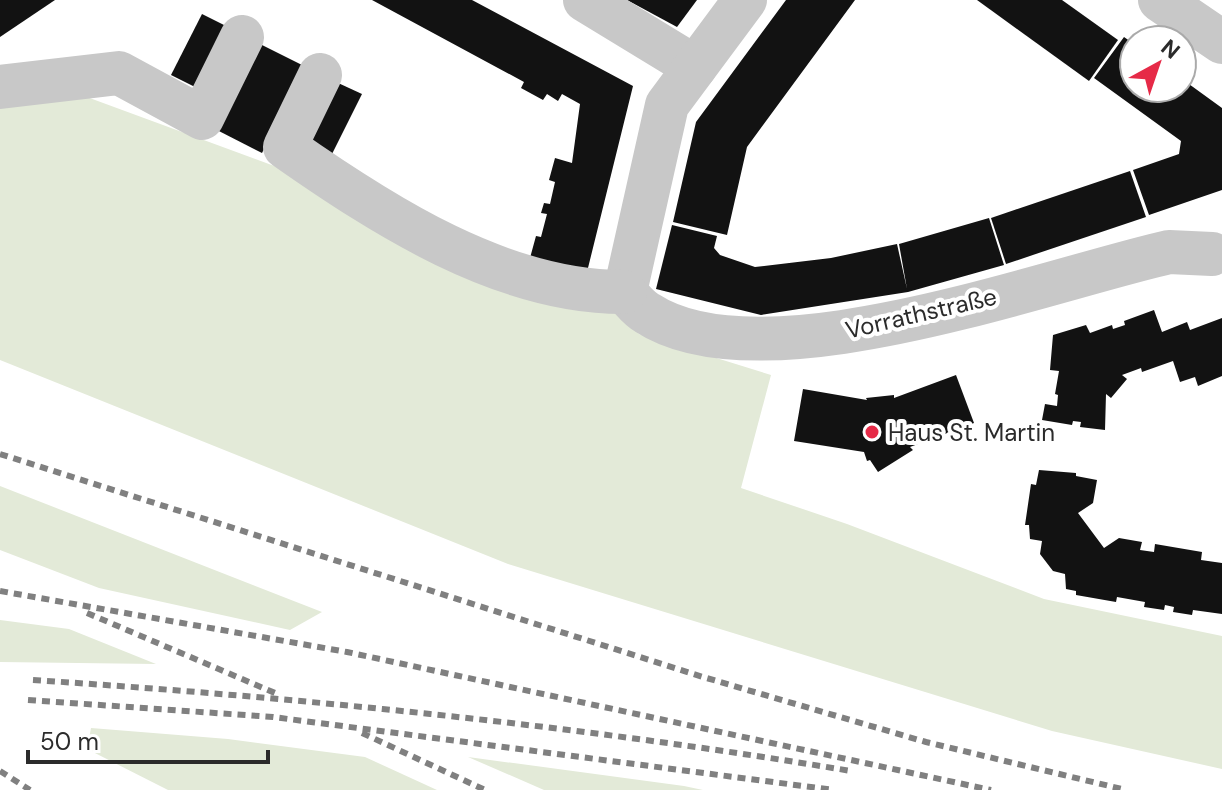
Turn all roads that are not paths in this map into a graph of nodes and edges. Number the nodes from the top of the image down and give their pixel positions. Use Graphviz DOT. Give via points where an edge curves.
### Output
graph roads {
  1 [pos="585,0"];
  2 [pos="745,0"];
  3 [pos="1160,0"];
  4 [pos="242,37"];
  5 [pos="1218,38"];
  6 [pos="695,67"];
  7 [pos="320,75"];
  8 [pos="0,87"];
  9 [pos="1212,254"];
  10 [pos="625,292"];
  1 -- 6 [label="street"];
  2 -- 6 [label="street"];
  3 -- 5 [label="street"];
  4 -- 8 [label="street" via="202,118 119,73"];
  6 -- 10 [label="street" via="667,105"];
  7 -- 10 [label="street" via="285,147 355,196 498,269 576,289"];
  9 -- 10 [label="street, Vorrathstraße" via="1169,252 861,331 761,340 694,332 664,322 644,312"];
}
